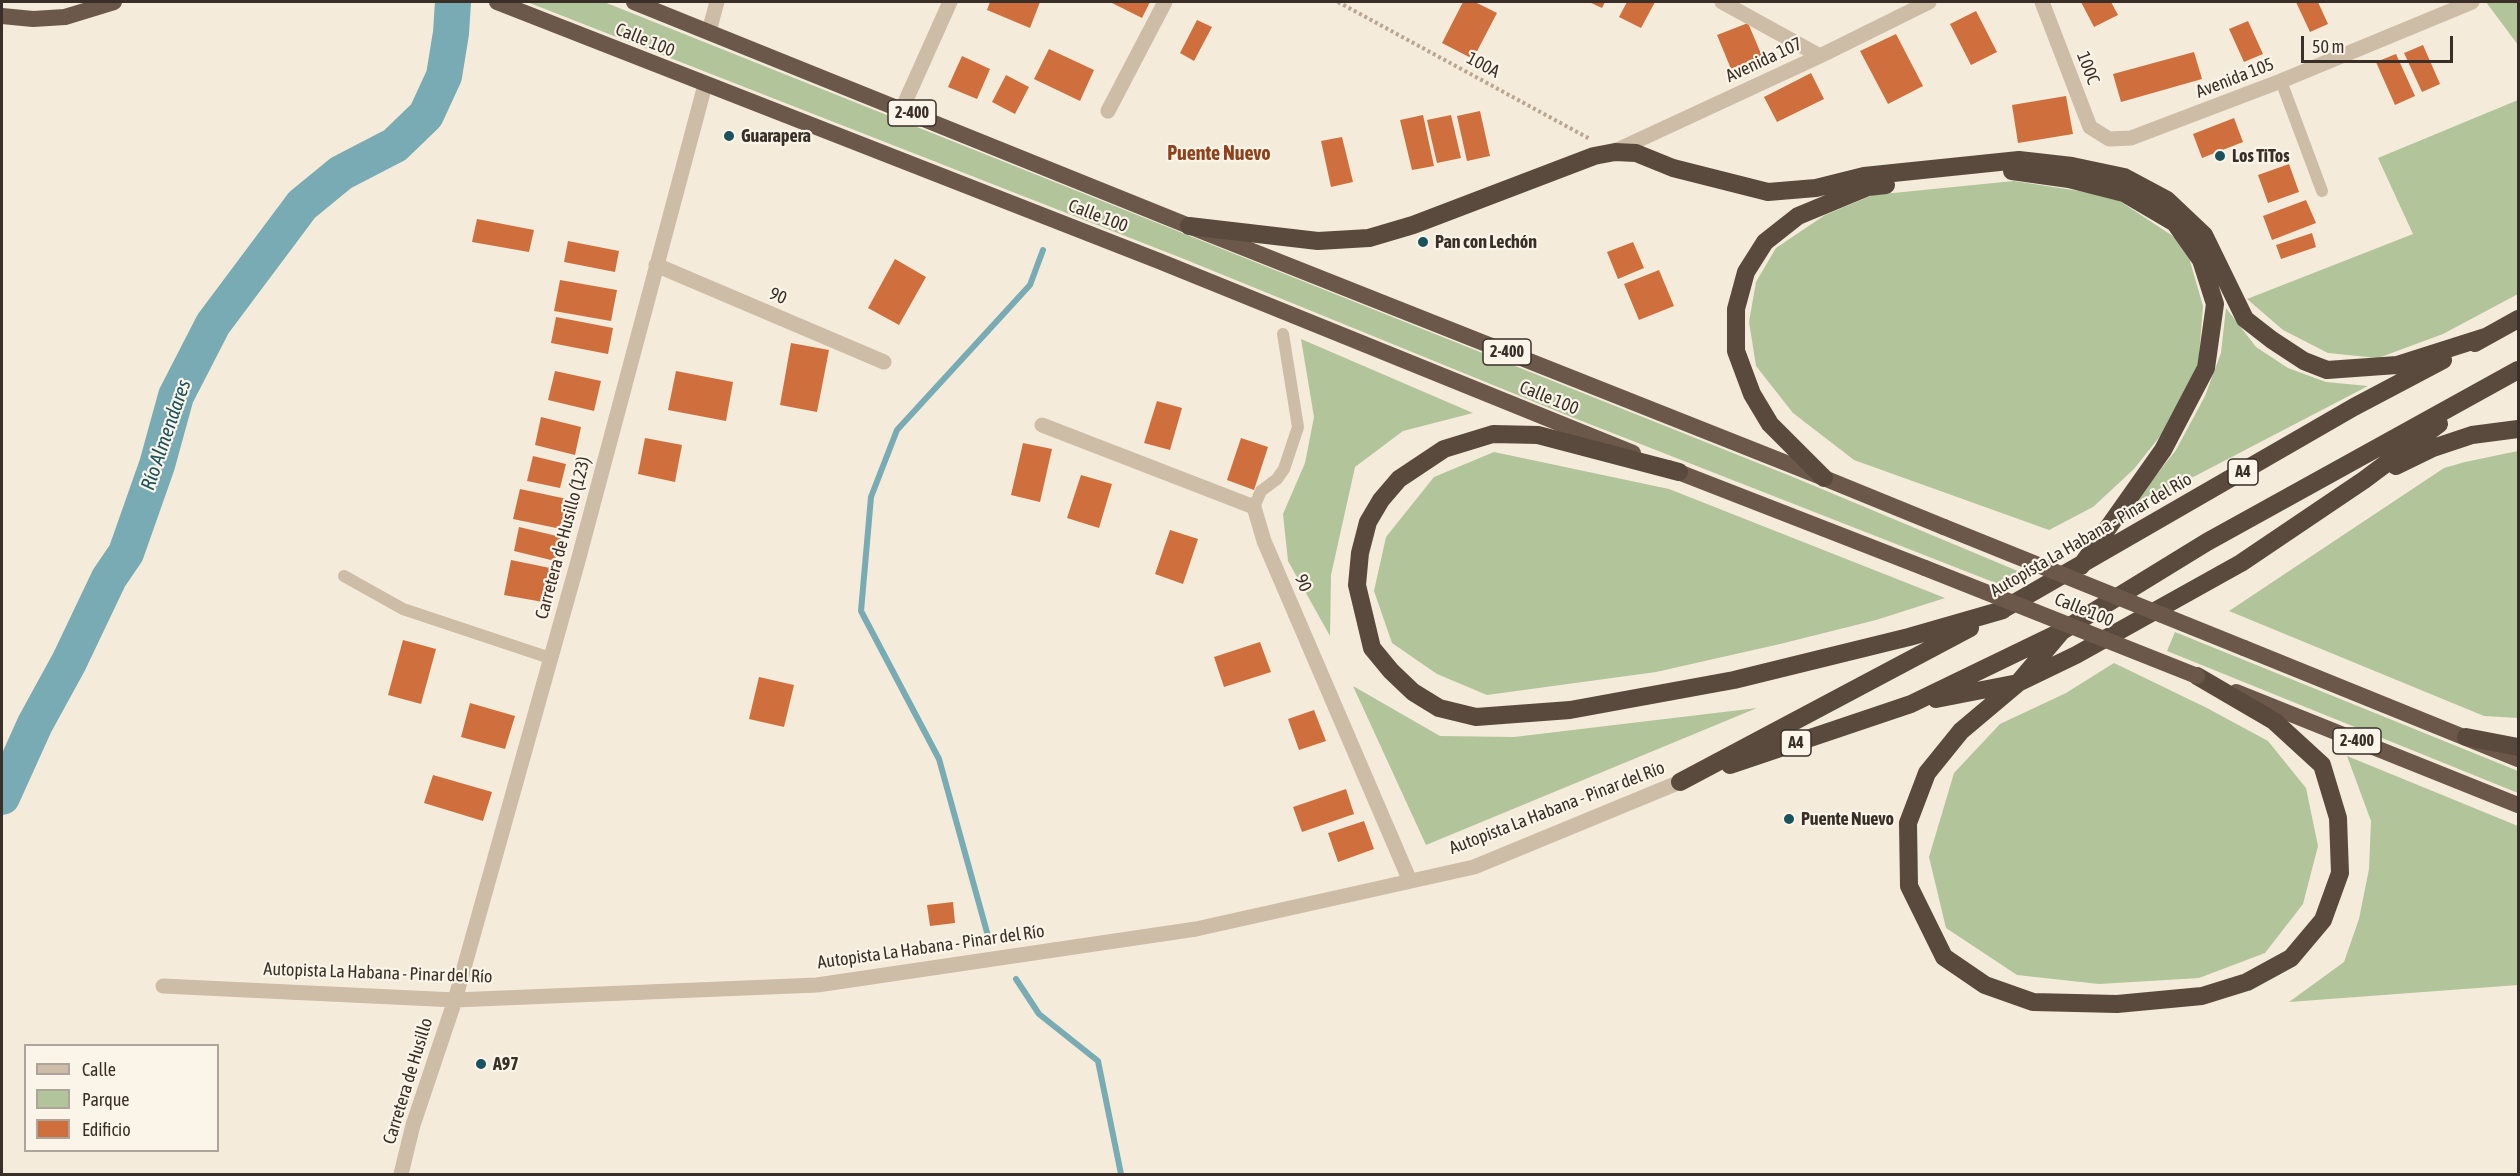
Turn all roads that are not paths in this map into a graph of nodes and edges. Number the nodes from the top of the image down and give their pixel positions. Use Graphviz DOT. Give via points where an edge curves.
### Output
graph roads {
  1 [pos="87,2"];
  2 [pos="114,2"];
  3 [pos="497,2"];
  4 [pos="634,2"];
  5 [pos="717,2"];
  6 [pos="950,2"];
  7 [pos="1165,2"];
  8 [pos="1722,2"];
  9 [pos="1929,2"];
  10 [pos="2042,2"];
  11 [pos="2472,2"];
  12 [pos="2,16"];
  13 [pos="709,31"];
  14 [pos="1820,56"];
  15 [pos="2281,81"];
  16 [pos="705,85"];
  17 [pos="902,109"];
  18 [pos="1108,111"];
  19 [pos="2109,140"];
  20 [pos="1615,152"];
  21 [pos="2322,191"];
  22 [pos="1189,226"];
  23 [pos="656,265"];
  24 [pos="2518,319"];
  25 [pos="1283,334"];
  26 [pos="2485,337"];
  27 [pos="884,362"];
  28 [pos="2518,370"];
  29 [pos="2489,385"];
  30 [pos="1042,425"];
  31 [pos="2518,429"];
  32 [pos="1679,472"];
  33 [pos="1824,477"];
  34 [pos="2364,480"];
  35 [pos="1254,507"];
  36 [pos="2081,566"];
  37 [pos="344,576"];
  38 [pos="2003,610"];
  39 [pos="2062,631"];
  40 [pos="550,658"];
  41 [pos="2197,676"];
  42 [pos="2018,683"];
  43 [pos="1911,704"];
  44 [pos="2466,737"];
  45 [pos="2518,747"];
  46 [pos="2518,759"];
  47 [pos="1680,782"];
  48 [pos="2518,805"];
  49 [pos="1410,881"];
  50 [pos="163,986"];
  51 [pos="454,1000"];
  52 [pos="401,1174"];
  1 -- 12 [label="highway" via="43,14"];
  2 -- 12 [label="highway" via="64,17"];
  3 -- 16 [label="highway, Calle 100 / 2-400"];
  4 -- 13 [label="highway, Calle 100 / 2-400"];
  5 -- 13 [label="street"];
  6 -- 17 [label="street"];
  7 -- 18 [label="street"];
  8 -- 14 [label="street"];
  9 -- 14 [label="street, Avenida 107"];
  10 -- 19 [label="street, 100C" via="2090,127"];
  11 -- 15 [label="street, Avenida 105"];
  13 -- 17 [label="highway, Calle 100 / 2-400"];
  14 -- 20 [label="street, Avenida 107"];
  15 -- 19 [label="street, Avenida 105" via="2131,138"];
  15 -- 21 [label="lane"];
  16 -- 23 [label="street, Carretera de Husillo (123)"];
  16 -- 32 [label="highway, Calle 100 / 2-400" via="1168,264"];
  17 -- 22 [label="highway, Calle 100 / 2-400"];
  20 -- 22 [label="highway" via="1594,156 1369,238 1318,241"];
  20 -- 26 [label="highway" via="1636,153 1673,168 1768,192 1816,188 1864,176 2019,160 2124,177 2167,200 2204,235 2245,319 2304,361 2327,370 2397,365"];
  22 -- 33 [label="highway, Calle 100 / 2-400"];
  23 -- 27 [label="street, 90"];
  23 -- 40 [label="street, Carretera de Husillo (123)"];
  24 -- 26 [label="highway, Autopista La Habana - Pinar del Río / A4"];
  25 -- 35 [label="lane" via="1298,427 1284,469 1261,491"];
  26 -- 36 [label="highway, Autopista La Habana - Pinar del Río / A4" via="2354,407"];
  28 -- 29 [label="highway, Autopista La Habana - Pinar del Río / A4"];
  29 -- 34 [label="highway, A4"];
  29 -- 39 [label="highway, Autopista La Habana - Pinar del Río / A4" via="2207,542"];
  30 -- 35 [label="street"];
  31 -- 34 [label="highway" via="2472,435"];
  32 -- 38 [label="highway" via="1538,435 1492,434 1444,448 1399,479 1368,522 1357,585 1372,648 1413,692 1439,708 1476,717 1570,710 1734,680"];
  32 -- 41 [label="highway, Calle 100 / 2-400, bridge"];
  33 -- 36 [label="highway" via="1770,424 1752,394 1736,351 1736,309 1746,272 1765,242 1798,216 1868,187 2011,171 2124,193 2175,223 2201,260 2215,304 2206,368 2163,450"];
  33 -- 44 [label="highway, Calle 100 / 2-400, bridge"];
  34 -- 42 [label="highway, A4" via="2241,563"];
  35 -- 49 [label="street, 90" via="1264,541"];
  36 -- 38 [label="highway, Autopista La Habana - Pinar del Río / A4"];
  37 -- 40 [label="lane" via="403,609"];
  38 -- 47 [label="highway, Autopista La Habana - Pinar del Río / A4"];
  39 -- 42 [label="highway"];
  39 -- 43 [label="highway, Autopista La Habana - Pinar del Río / A4"];
  40 -- 51 [label="street, Carretera de Husillo (123)"];
  41 -- 42 [label="highway" via="2274,721 2322,765 2338,818 2340,873 2323,920 2291,958 2247,982 2202,996 2117,1004 2032,1002 1985,985 1944,957 1908,886 1908,823 1927,773 1961,731"];
  41 -- 48 [label="highway, Calle 100 / 2-400"];
  42 -- 43 [label="highway, A4"];
  43 -- 47 [label="highway, Autopista La Habana - Pinar del Río / A4"];
  44 -- 45 [label="highway"];
  44 -- 46 [label="highway, Calle 100 / 2-400"];
  47 -- 49 [label="street, Autopista La Habana - Pinar del Río" via="1474,867"];
  49 -- 51 [label="street, Autopista La Habana - Pinar del Río" via="1196,929 817,985"];
  50 -- 51 [label="street, Autopista La Habana - Pinar del Río"];
  51 -- 52 [label="street, Carretera de Husillo"];
}
